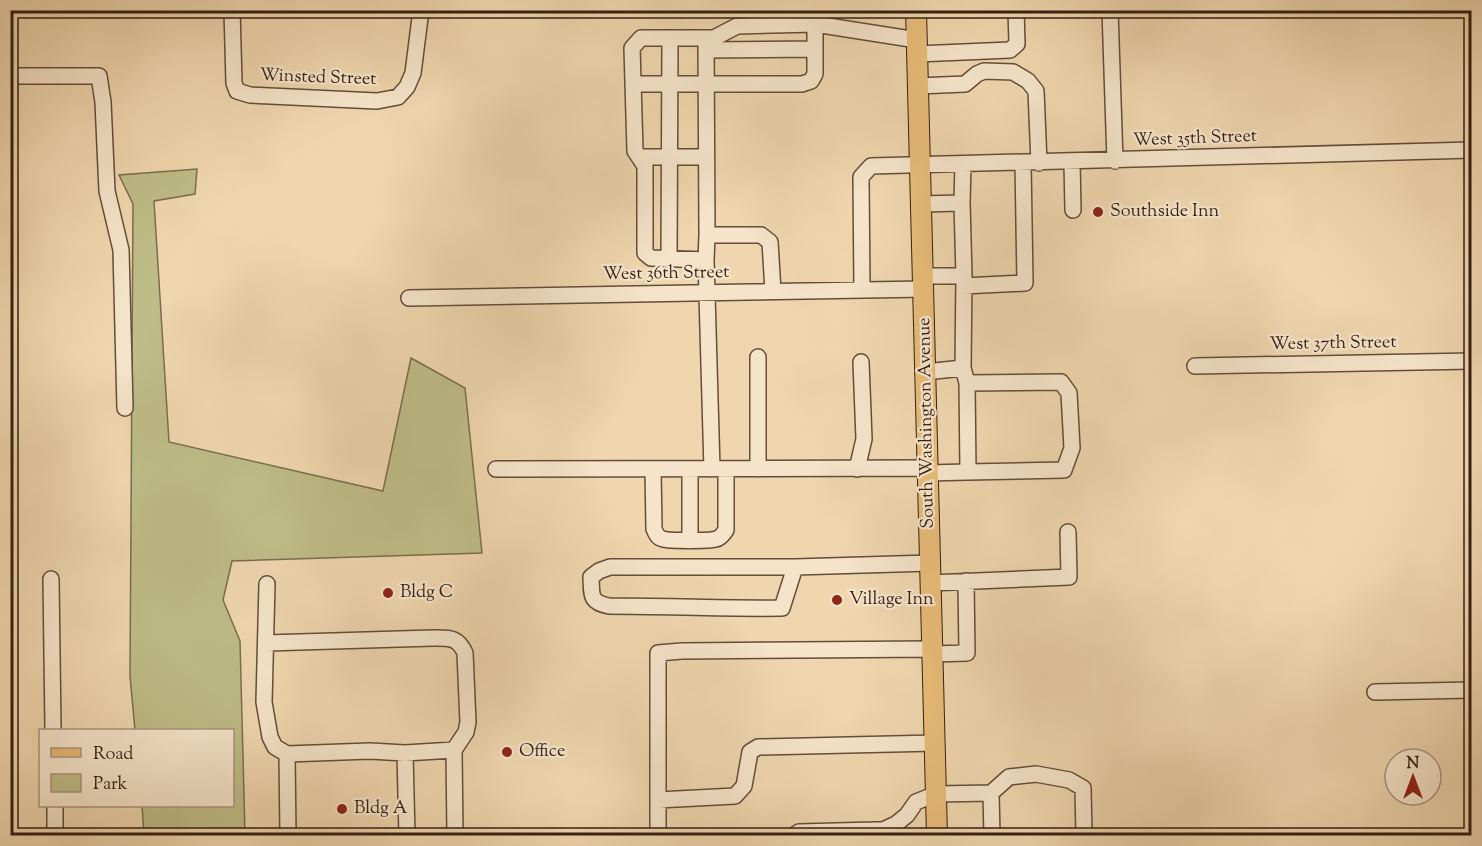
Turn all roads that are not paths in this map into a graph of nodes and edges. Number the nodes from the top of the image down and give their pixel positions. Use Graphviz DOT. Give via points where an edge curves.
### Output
graph roads {
  1 [pos="232,10"];
  2 [pos="421,10"];
  3 [pos="916,10"];
  4 [pos="1016,10"];
  5 [pos="1110,10"];
  6 [pos="815,24"];
  7 [pos="670,38"];
  8 [pos="706,44"];
  9 [pos="917,47"];
  10 [pos="815,49"];
  11 [pos="10,76"];
  12 [pos="633,84"];
  13 [pos="670,84"];
  14 [pos="706,84"];
  15 [pos="918,86"];
  16 [pos="1472,150"];
  17 [pos="706,156"];
  18 [pos="639,157"];
  19 [pos="670,157"];
  20 [pos="1115,161"];
  21 [pos="1072,162"];
  22 [pos="1023,163"];
  23 [pos="1039,163"];
  24 [pos="963,164"];
  25 [pos="920,165"];
  26 [pos="962,203"];
  27 [pos="921,204"];
  28 [pos="1072,210"];
  29 [pos="707,235"];
  30 [pos="669,259"];
  31 [pos="706,260"];
  32 [pos="964,281"];
  33 [pos="924,282"];
  34 [pos="862,290"];
  35 [pos="773,291"];
  36 [pos="708,292"];
  37 [pos="409,298"];
  38 [pos="758,357"];
  39 [pos="1472,361"];
  40 [pos="861,362"];
  41 [pos="1195,366"];
  42 [pos="926,372"];
  43 [pos="965,375"];
  44 [pos="125,408"];
  45 [pos="496,469"];
  46 [pos="653,469"];
  47 [pos="690,469"];
  48 [pos="719,469"];
  49 [pos="758,469"];
  50 [pos="857,469"];
  51 [pos="927,471"];
  52 [pos="968,472"];
  53 [pos="1068,532"];
  54 [pos="690,540"];
  55 [pos="795,567"];
  56 [pos="930,573"];
  57 [pos="51,579"];
  58 [pos="966,581"];
  59 [pos="267,584"];
  60 [pos="266,643"];
  61 [pos="932,651"];
  62 [pos="1472,690"];
  63 [pos="1375,692"];
  64 [pos="53,729"];
  65 [pos="934,743"];
  66 [pos="454,750"];
  67 [pos="405,753"];
  68 [pos="287,754"];
  69 [pos="991,793"];
  70 [pos="936,794"];
  71 [pos="658,800"];
  72 [pos="55,807"];
  73 [pos="875,833"];
  74 [pos="55,836"];
  75 [pos="288,836"];
  76 [pos="407,836"];
  77 [pos="455,836"];
  78 [pos="658,836"];
  79 [pos="794,836"];
  80 [pos="937,836"];
  81 [pos="992,836"];
  82 [pos="1084,836"];
  1 -- 2 [label="street, Winsted Street" via="237,91 250,95 377,101 398,97 407,87 413,73"];
  3 -- 9 [label="main road, South Washington Avenue"];
  4 -- 9 [label="street" via="1017,44 1010,50"];
  5 -- 20 [label="street"];
  6 -- 8 [label="street" via="737,26"];
  6 -- 9 [label="street"];
  6 -- 10 [label="street"];
  7 -- 8 [label="street"];
  7 -- 12 [label="street" via="641,38 633,48"];
  7 -- 13 [label="street"];
  8 -- 10 [label="street"];
  8 -- 14 [label="street"];
  9 -- 15 [label="main road, South Washington Avenue"];
  10 -- 14 [label="street" via="815,74 811,81 802,84"];
  11 -- 44 [label="street" via="99,76 107,191 121,250"];
  12 -- 13 [label="street"];
  12 -- 18 [label="street" via="635,151"];
  13 -- 14 [label="street"];
  13 -- 19 [label="street"];
  14 -- 17 [label="street"];
  15 -- 23 [label="street" via="965,84 984,71 1013,72 1028,81 1036,91"];
  15 -- 25 [label="main road, South Washington Avenue"];
  16 -- 20 [label="street, West 35th Street"];
  17 -- 19 [label="street"];
  17 -- 29 [label="street"];
  18 -- 19 [label="street"];
  18 -- 30 [label="street" via="645,166 645,253 651,258"];
  19 -- 30 [label="street"];
  20 -- 21 [label="street, West 35th Street"];
  21 -- 23 [label="street, West 35th Street"];
  21 -- 28 [label="street"];
  22 -- 23 [label="street, West 35th Street"];
  22 -- 24 [label="street, West 35th Street"];
  22 -- 32 [label="street, West 36th Street" via="1025,283"];
  24 -- 25 [label="street, West 35th Street"];
  24 -- 26 [label="street"];
  25 -- 27 [label="main road, South Washington Avenue"];
  25 -- 34 [label="street, West 35th Street" via="872,166 861,177"];
  26 -- 27 [label="street"];
  26 -- 32 [label="street"];
  27 -- 33 [label="main road, South Washington Avenue"];
  29 -- 31 [label="street"];
  29 -- 35 [label="street" via="761,235 770,242"];
  30 -- 31 [label="street"];
  31 -- 36 [label="street"];
  32 -- 33 [label="street, West 36th Street"];
  32 -- 43 [label="street"];
  33 -- 34 [label="street, West 36th Street"];
  33 -- 42 [label="main road, South Washington Avenue"];
  34 -- 35 [label="street, West 36th Street"];
  35 -- 36 [label="street, West 36th Street"];
  36 -- 37 [label="street, West 36th Street"];
  36 -- 48 [label="street"];
  38 -- 49 [label="street"];
  39 -- 41 [label="street, West 37th Street"];
  40 -- 50 [label="street" via="864,439"];
  42 -- 43 [label="street"];
  42 -- 51 [label="main road, South Washington Avenue"];
  43 -- 52 [label="street"];
  43 -- 52 [label="street" via="1061,382 1069,393 1072,448 1064,470"];
  45 -- 46 [label="street"];
  46 -- 47 [label="street"];
  46 -- 54 [label="street" via="657,536"];
  47 -- 48 [label="street"];
  47 -- 54 [label="street"];
  48 -- 49 [label="street"];
  48 -- 54 [label="street" via="726,530 716,540"];
  49 -- 50 [label="street"];
  50 -- 51 [label="street"];
  51 -- 52 [label="street"];
  51 -- 56 [label="main road, South Washington Avenue"];
  53 -- 58 [label="street" via="1069,577"];
  55 -- 55 [label="street" via="610,567 591,577 592,597 598,604 609,606 782,608"];
  55 -- 56 [label="street"];
  56 -- 58 [label="street"];
  56 -- 61 [label="main road, South Washington Avenue"];
  57 -- 64 [label="street"];
  58 -- 61 [label="street" via="968,653"];
  59 -- 60 [label="street"];
  60 -- 66 [label="street" via="454,640 465,653 468,722"];
  60 -- 68 [label="street" via="264,702 270,737 274,747"];
  61 -- 65 [label="main road, South Washington Avenue"];
  61 -- 71 [label="street" via="658,653"];
  62 -- 63 [label="street"];
  65 -- 70 [label="main road, South Washington Avenue"];
  65 -- 71 [label="street" via="758,747 750,752 744,786 735,796"];
  66 -- 67 [label="street"];
  66 -- 77 [label="street"];
  67 -- 68 [label="street"];
  67 -- 76 [label="street"];
  68 -- 75 [label="street"];
  69 -- 70 [label="street"];
  69 -- 81 [label="street"];
  69 -- 82 [label="street" via="1009,777 1036,774 1069,780 1083,788"];
  70 -- 73 [label="street" via="916,802 897,824"];
  70 -- 80 [label="main road, South Washington Avenue"];
  71 -- 78 [label="street"];
  72 -- 74 [label="street"];
  73 -- 79 [label="street" via="799,832"];
}
